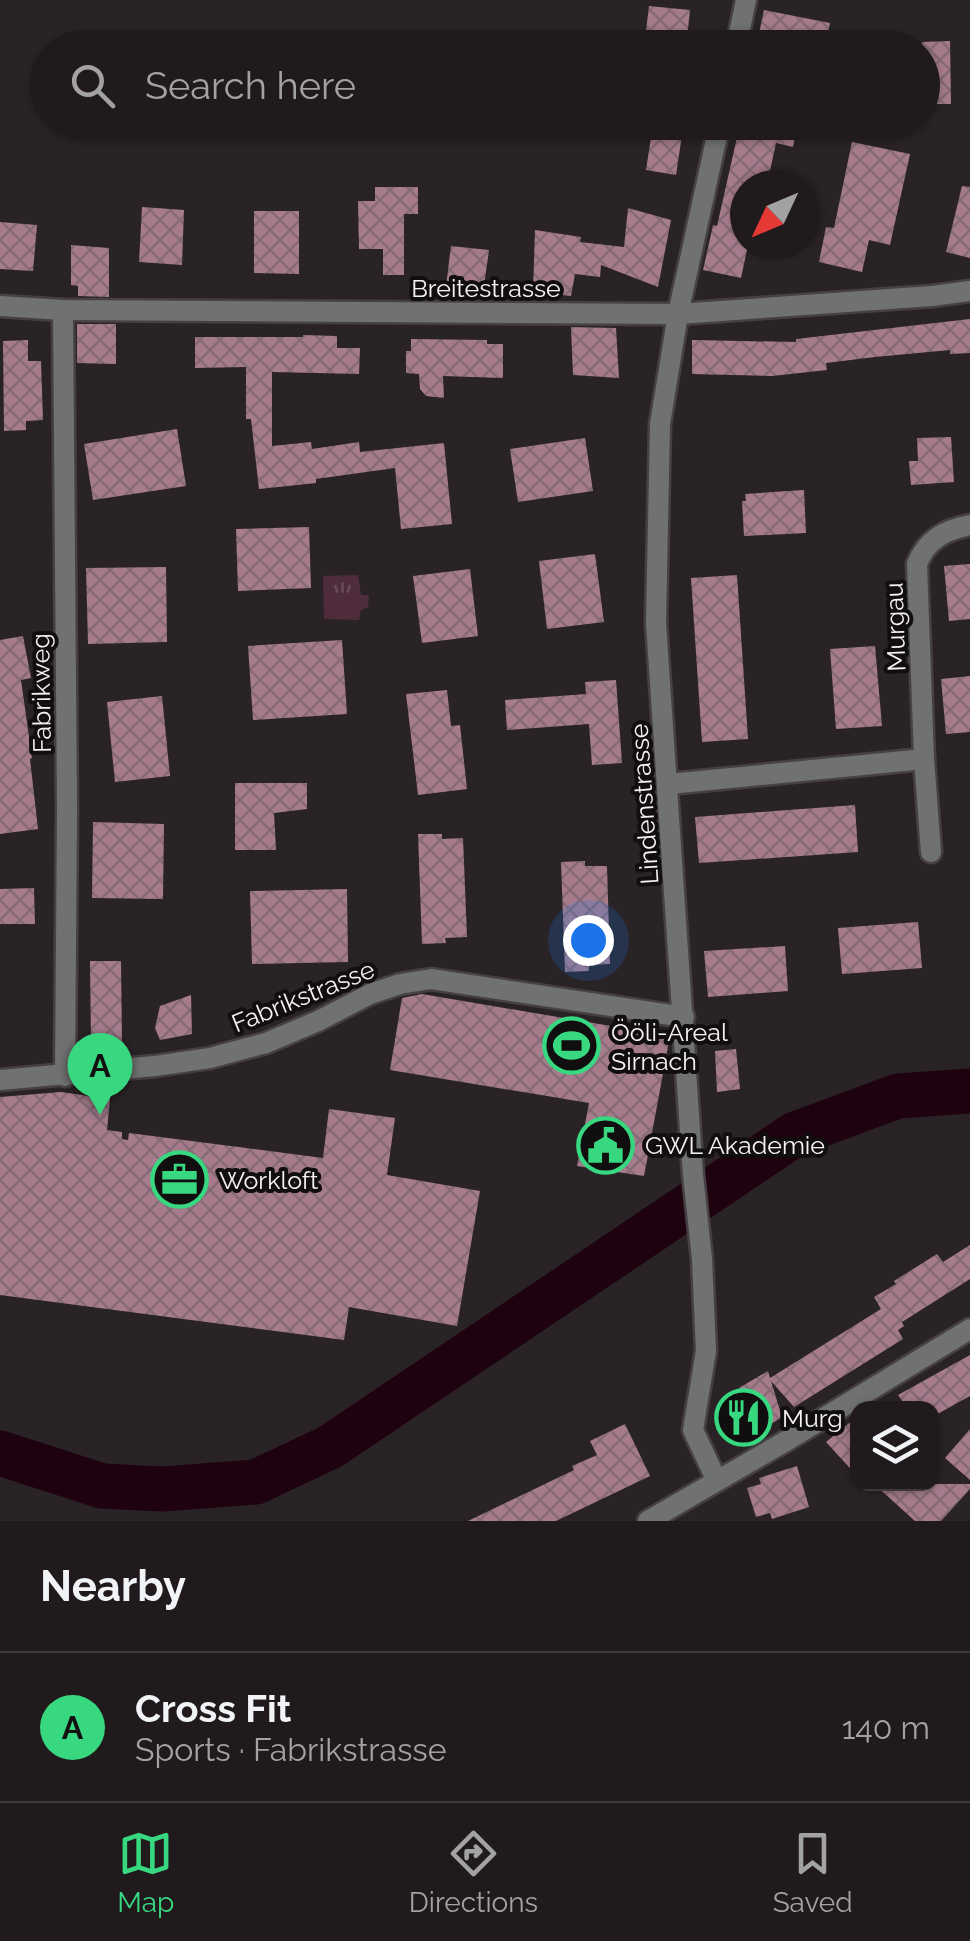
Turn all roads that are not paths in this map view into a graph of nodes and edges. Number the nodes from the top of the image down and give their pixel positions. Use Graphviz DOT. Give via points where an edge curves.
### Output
graph roads {
  1 [pos="746,0"];
  2 [pos="740,30"];
  3 [pos="716,140"];
  4 [pos="970,291"];
  5 [pos="0,306"];
  6 [pos="63,310"];
  7 [pos="678,314"];
  8 [pos="970,525"];
  9 [pos="924,759"];
  10 [pos="669,784"];
  11 [pos="931,852"];
  12 [pos="684,1017"];
  13 [pos="65,1076"];
  14 [pos="0,1080"];
  15 [pos="970,1329"];
  16 [pos="717,1481"];
  17 [pos="648,1521"];
  1 -- 2 [label="street"];
  3 -- 7 [label="street, Lindenstrasse"];
  4 -- 7 [label="street, Breitestrasse"];
  5 -- 6 [label="street, Breitestrasse"];
  6 -- 7 [label="street, Breitestrasse"];
  6 -- 13 [label="street, Fabrikweg"];
  7 -- 10 [label="street, Lindenstrasse" via="660,424 658,504 656,623"];
  8 -- 9 [label="street, Murgau" via="936,537 917,564"];
  9 -- 10 [label="street"];
  9 -- 11 [label="street, Murgau"];
  10 -- 12 [label="street, Lindenstrasse"];
  12 -- 13 [label="street, Fabrikstrasse" via="431,979 370,994 266,1043 210,1058"];
  12 -- 16 [label="street, Lindenstrasse" via="706,1351 692,1430"];
  13 -- 14 [label="street, Fabrikstrasse"];
  15 -- 16 [label="street"];
  16 -- 17 [label="street"];
}
